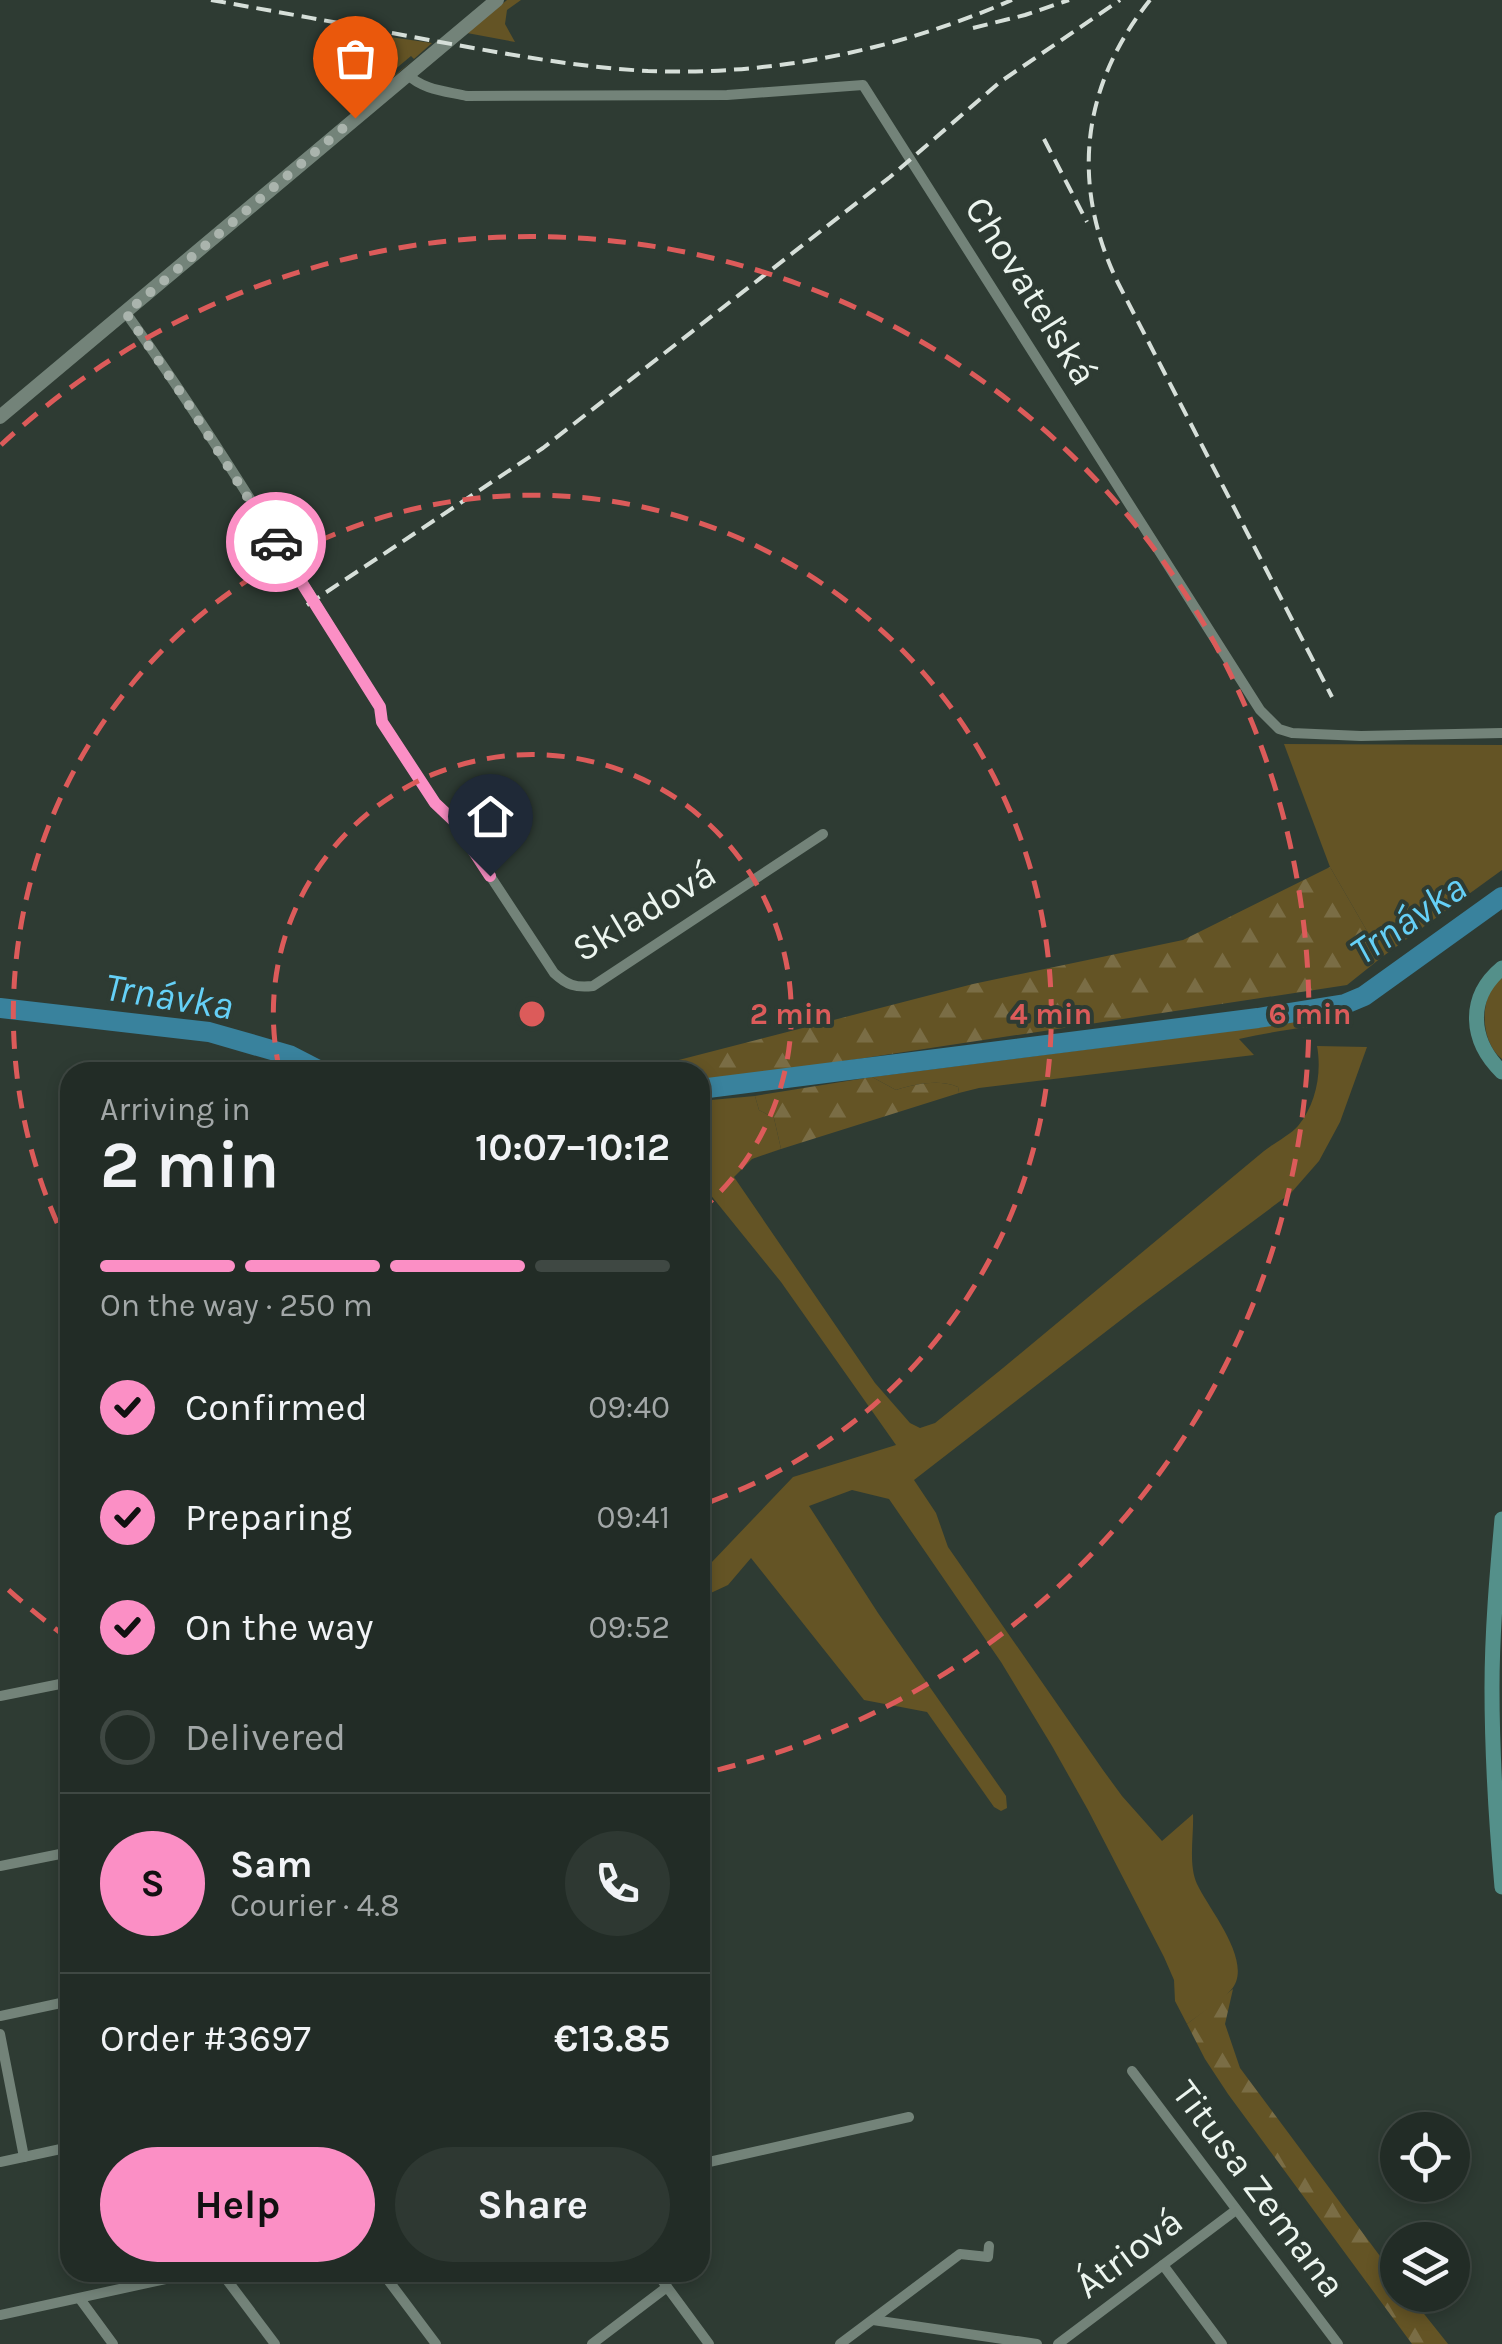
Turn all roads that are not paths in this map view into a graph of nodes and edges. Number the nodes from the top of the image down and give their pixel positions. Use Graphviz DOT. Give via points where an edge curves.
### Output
graph roads {
  1 [pos="497,0"];
  2 [pos="406,74"];
  3 [pos="126,313"];
  4 [pos="0,417"];
  5 [pos="1502,733"];
  6 [pos="824,834"];
  7 [pos="1502,968"];
  8 [pos="1502,1072"];
  9 [pos="1502,1519"];
  10 [pos="60,1684"];
  11 [pos="0,1696"];
  12 [pos="60,1854"];
  13 [pos="0,1866"];
  14 [pos="1502,1887"];
  15 [pos="60,2003"];
  16 [pos="0,2016"];
  17 [pos="0,2034"];
  18 [pos="1132,2071"];
  19 [pos="909,2117"];
  20 [pos="60,2149"];
  21 [pos="24,2157"];
  22 [pos="0,2162"];
  23 [pos="710,2162"];
  24 [pos="1236,2210"];
  25 [pos="989,2246"];
  26 [pos="1163,2265"];
  27 [pos="154,2282"];
  28 [pos="228,2282"];
  29 [pos="390,2282"];
  30 [pos="663,2282"];
  31 [pos="667,2287"];
  32 [pos="80,2299"];
  33 [pos="0,2315"];
  34 [pos="873,2320"];
  35 [pos="114,2344"];
  36 [pos="275,2344"];
  37 [pos="436,2344"];
  38 [pos="592,2344"];
  39 [pos="710,2344"];
  40 [pos="840,2344"];
  41 [pos="1037,2344"];
  42 [pos="1058,2344"];
  43 [pos="1222,2344"];
  44 [pos="1338,2344"];
  1 -- 2 [label="main road"];
  2 -- 3 [label="main road"];
  2 -- 5 [label="street, Chovateľská" via="426,88 467,96 727,95 863,85 1278,729 1360,736"];
  3 -- 4 [label="main road"];
  3 -- 6 [label="street, Skladová" via="435,803 565,983 592,986"];
  7 -- 8 [label="main road" via="1483,991 1477,1027 1480,1044"];
  9 -- 14 [label="main road" via="1492,1686"];
  10 -- 11 [label="street"];
  12 -- 13 [label="street"];
  15 -- 16 [label="street"];
  17 -- 21 [label="street"];
  18 -- 24 [label="street, Titusa Zemana"];
  19 -- 23 [label="street"];
  20 -- 21 [label="street"];
  21 -- 22 [label="street"];
  24 -- 26 [label="street, Átriová"];
  24 -- 44 [label="street, Titusa Zemana"];
  25 -- 34 [label="street" via="988,2258 960,2254"];
  26 -- 42 [label="street, Átriová"];
  26 -- 43 [label="street"];
  27 -- 32 [label="street"];
  28 -- 36 [label="street"];
  29 -- 37 [label="street"];
  30 -- 31 [label="street"];
  31 -- 38 [label="street"];
  31 -- 39 [label="street"];
  32 -- 33 [label="street"];
  32 -- 35 [label="street"];
  34 -- 40 [label="street"];
  34 -- 41 [label="street"];
}
